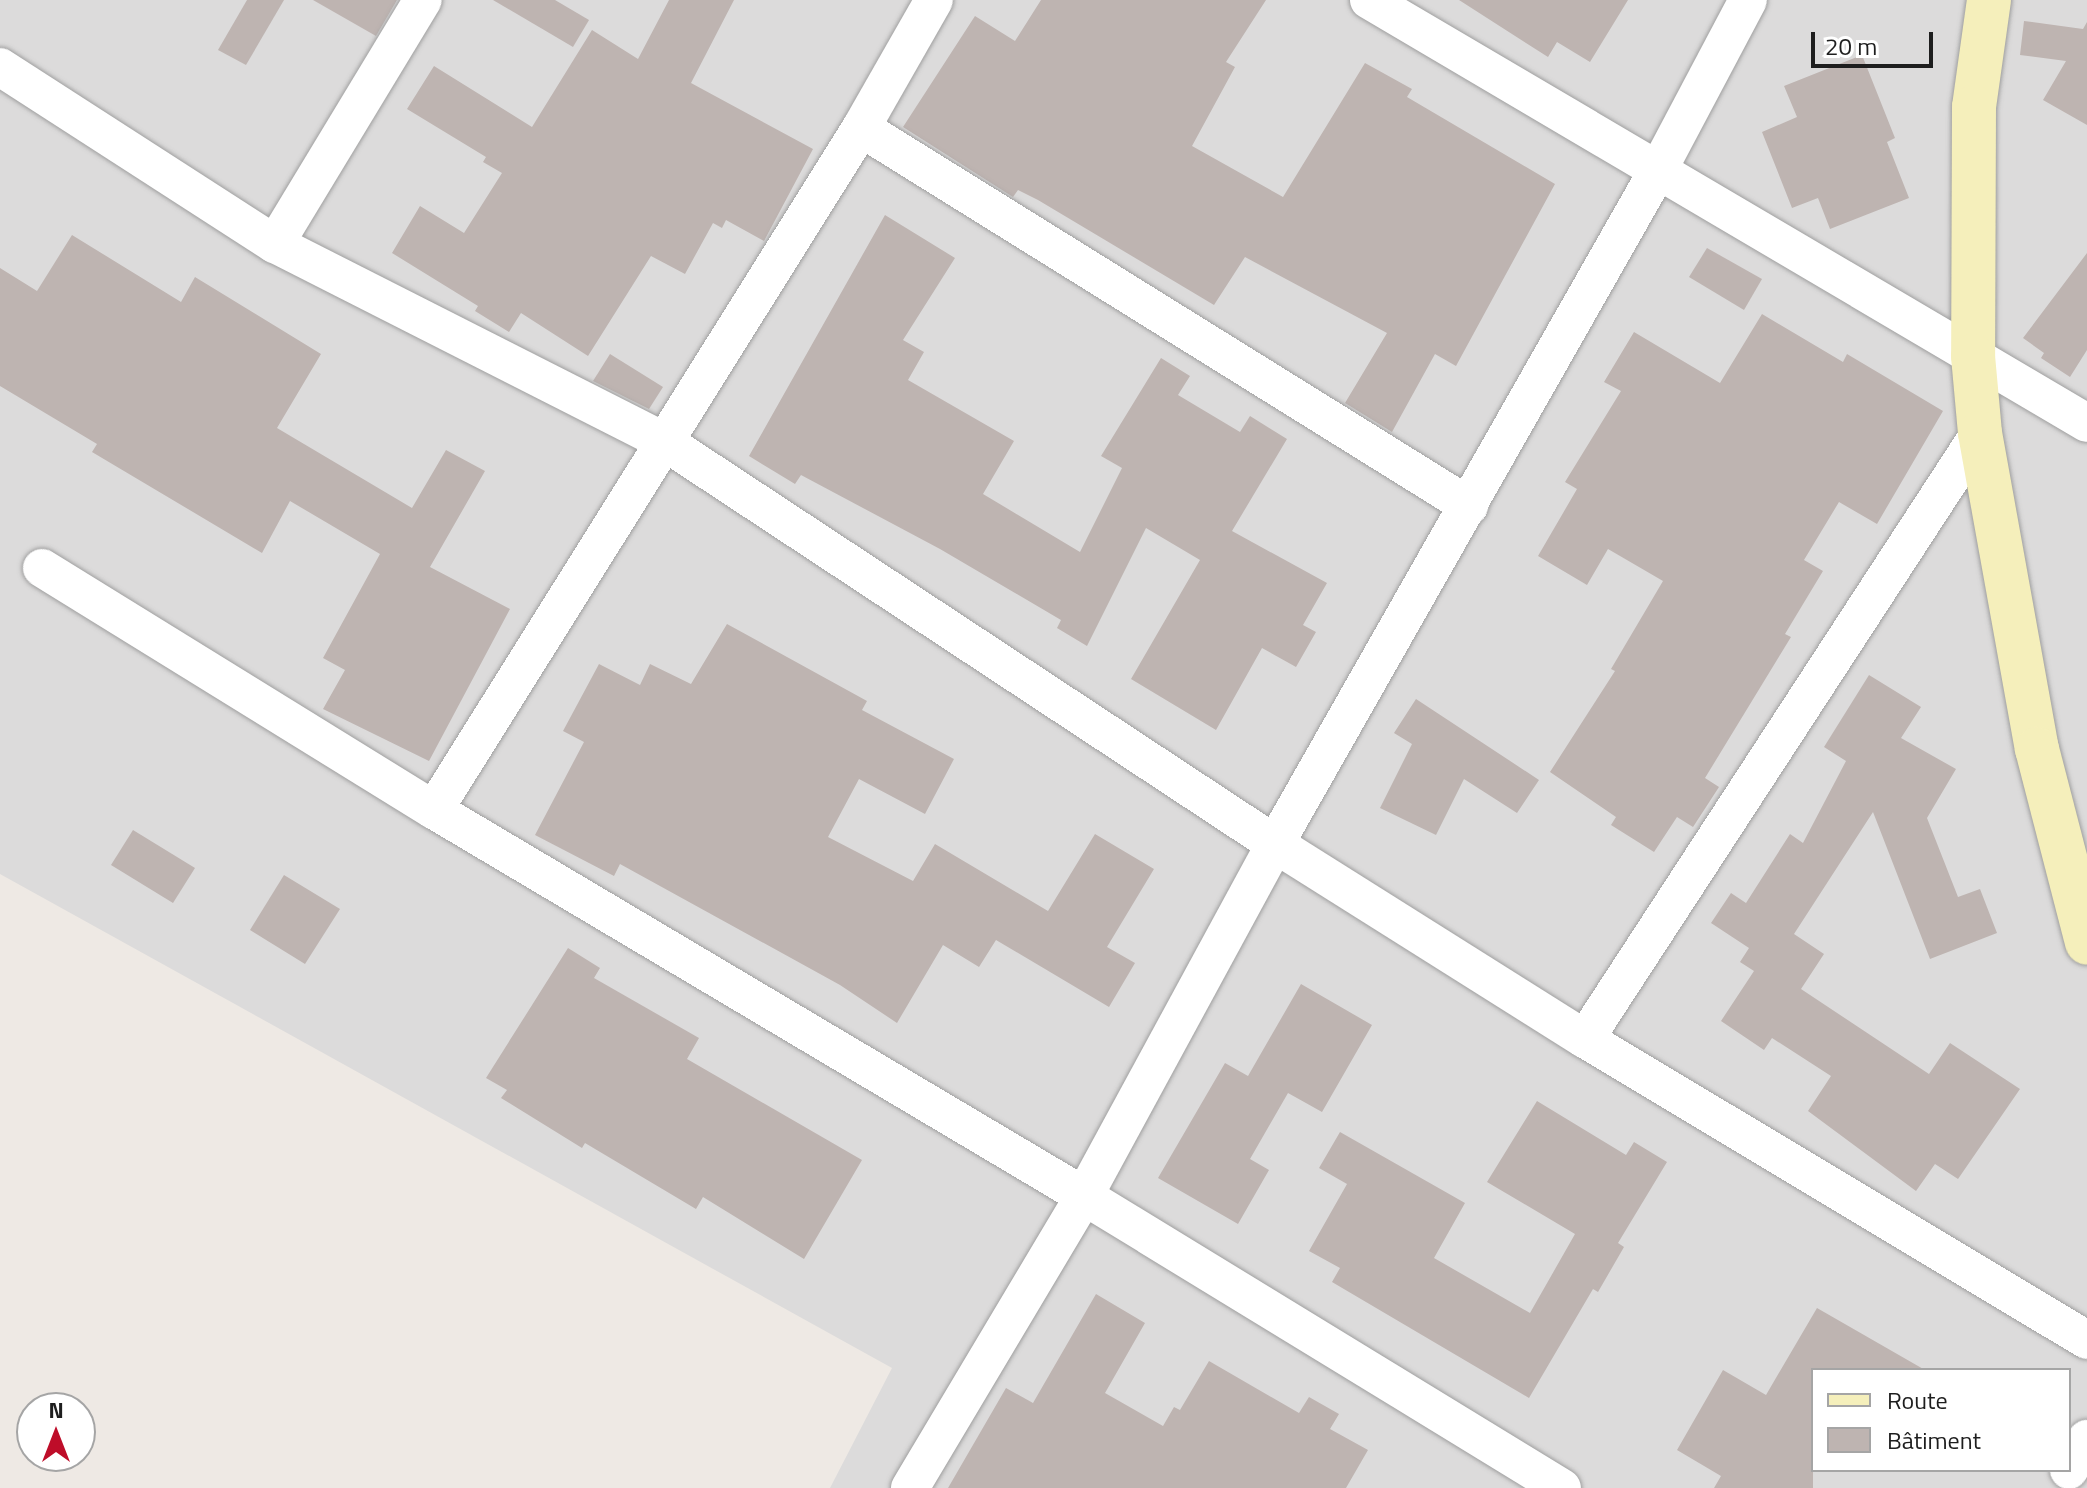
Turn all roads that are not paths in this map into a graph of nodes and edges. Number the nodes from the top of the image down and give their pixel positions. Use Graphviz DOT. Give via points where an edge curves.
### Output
graph roads {
  1 [pos="423,0"];
  2 [pos="934,0"];
  3 [pos="1369,0"];
  4 [pos="1748,0"];
  5 [pos="1989,0"];
  6 [pos="0,67"];
  7 [pos="861,128"];
  8 [pos="1658,170"];
  9 [pos="275,244"];
  10 [pos="1973,356"];
  11 [pos="2087,423"];
  12 [pos="1980,433"];
  13 [pos="665,442"];
  14 [pos="1469,506"];
  15 [pos="42,568"];
  16 [pos="434,810"];
  17 [pos="1275,844"];
  18 [pos="2087,943"];
  19 [pos="1585,1039"];
  20 [pos="1084,1196"];
  21 [pos="2087,1340"];
  22 [pos="2087,1439"];
  23 [pos="2071,1467"];
  24 [pos="910,1488"];
  25 [pos="1562,1488"];
  1 -- 9 [label="street"];
  2 -- 7 [label="street"];
  3 -- 8 [label="street"];
  4 -- 8 [label="street"];
  5 -- 10 [label="street" via="1974,107"];
  6 -- 9 [label="street"];
  7 -- 13 [label="street"];
  7 -- 14 [label="street"];
  8 -- 10 [label="street"];
  8 -- 14 [label="street"];
  9 -- 13 [label="street"];
  10 -- 11 [label="street"];
  10 -- 12 [label="street"];
  12 -- 18 [label="street" via="2037,749"];
  12 -- 19 [label="street"];
  13 -- 16 [label="street"];
  13 -- 17 [label="street"];
  14 -- 17 [label="street"];
  15 -- 16 [label="street"];
  16 -- 20 [label="street"];
  17 -- 19 [label="street"];
  17 -- 20 [label="street"];
  19 -- 21 [label="street"];
  20 -- 24 [label="street"];
  20 -- 25 [label="street"];
  22 -- 23 [label="street"];
}
